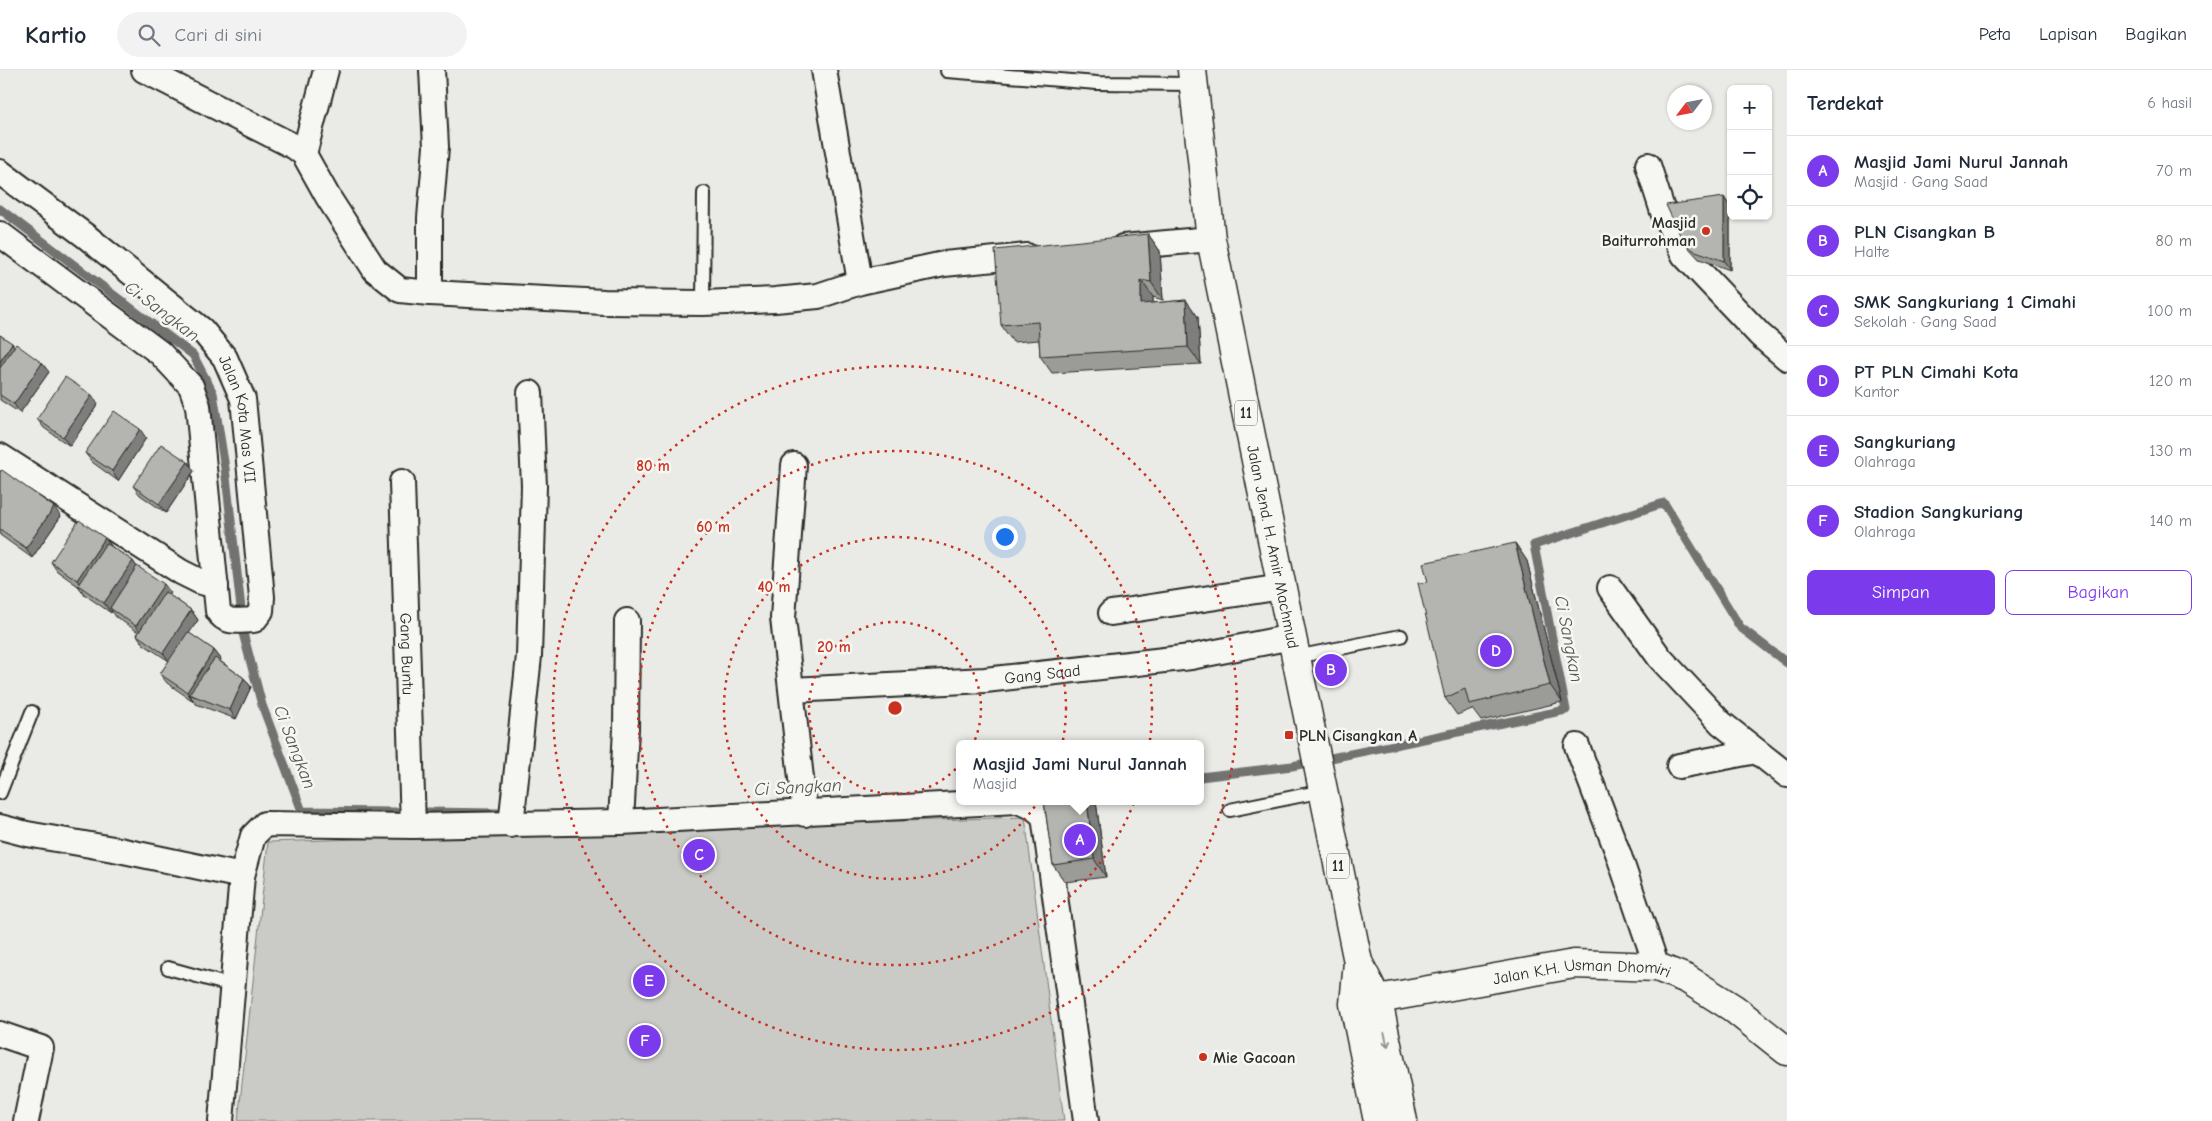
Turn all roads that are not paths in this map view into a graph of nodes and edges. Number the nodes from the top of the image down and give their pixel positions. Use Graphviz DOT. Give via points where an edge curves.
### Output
graph roads {
  1 [pos="144,70"];
  2 [pos="326,70"];
  3 [pos="432,70"];
  4 [pos="824,70"];
  5 [pos="947,72"];
  6 [pos="1192,77"];
  7 [pos="304,154"];
  8 [pos="1648,165"];
  9 [pos="0,172"];
  10 [pos="704,193"];
  11 [pos="0,234"];
  12 [pos="1211,239"];
  13 [pos="1104,249"];
  14 [pos="1054,254"];
  15 [pos="860,282"];
  16 [pos="430,293"];
  17 [pos="703,303"];
  18 [pos="1787,358"];
  19 [pos="530,393"];
  20 [pos="0,456"];
  21 [pos="794,465"];
  22 [pos="402,482"];
  23 [pos="216,586"];
  24 [pos="1282,587"];
  25 [pos="1610,588"];
  26 [pos="1111,613"];
  27 [pos="627,620"];
  28 [pos="1401,636"];
  29 [pos="1294,647"];
  30 [pos="792,690"];
  31 [pos="32,712"];
  32 [pos="1577,746"];
  33 [pos="1756,751"];
  34 [pos="1679,766"];
  35 [pos="1319,772"];
  36 [pos="1787,775"];
  37 [pos="0,793"];
  38 [pos="956,803"];
  39 [pos="1028,805"];
  40 [pos="804,808"];
  41 [pos="1230,810"];
  42 [pos="621,822"];
  43 [pos="511,825"];
  44 [pos="413,826"];
  45 [pos="0,827"];
  46 [pos="242,876"];
  47 [pos="1657,967"];
  48 [pos="168,968"];
  49 [pos="233,986"];
  50 [pos="1366,1002"];
  51 [pos="0,1034"];
  52 [pos="1787,1052"];
  53 [pos="26,1121"];
  54 [pos="221,1121"];
  55 [pos="1086,1121"];
  56 [pos="1378,1121"];
  57 [pos="1403,1121"];
  1 -- 7 [label="street" via="255,125"];
  2 -- 7 [label="street"];
  3 -- 16 [label="street" via="436,146 430,218"];
  4 -- 15 [label="street"];
  5 -- 6 [label="lane" via="1097,84"];
  6 -- 12 [label="main road, Jalan Jend. H. Amir Machmud / 11"];
  7 -- 16 [label="street" via="375,270 400,290"];
  8 -- 18 [label="street" via="1663,212 1684,255 1760,335"];
  9 -- 23 [label="street, Jalan Kota Mas VII" via="202,330 225,358 243,399 261,611 254,620 229,621 222,618 218,611"];
  10 -- 17 [label="lane"];
  11 -- 23 [label="street" via="160,353 191,386 198,406"];
  12 -- 13 [label="street"];
  12 -- 24 [label="main road, Jalan Jend. H. Amir Machmud / 11"];
  14 -- 15 [label="street" via="944,264"];
  15 -- 17 [label="street" via="818,296"];
  16 -- 17 [label="street" via="604,302"];
  19 -- 43 [label="street" via="534,486 529,656"];
  20 -- 23 [label="street" via="181,572"];
  21 -- 30 [label="street" via="783,618"];
  22 -- 44 [label="street, Gang Buntu"];
  24 -- 26 [label="street"];
  24 -- 29 [label="main road, Jalan Jend. H. Amir Machmud / 11"];
  25 -- 33 [label="street" via="1660,658 1721,723"];
  27 -- 42 [label="street"];
  28 -- 29 [label="lane"];
  29 -- 30 [label="street, Gang Saad" via="985,680"];
  29 -- 35 [label="main road, Jalan Jend. H. Amir Machmud / 11"];
  30 -- 40 [label="street"];
  31 -- 37 [label="lane"];
  32 -- 47 [label="street"];
  33 -- 34 [label="street"];
  33 -- 36 [label="street"];
  35 -- 41 [label="lane"];
  35 -- 50 [label="main road, Jalan Jend. H. Amir Machmud / 11"];
  38 -- 40 [label="street"];
  39 -- 55 [label="street" via="1044,816"];
  40 -- 42 [label="street"];
  42 -- 43 [label="street"];
  43 -- 44 [label="street"];
  44 -- 46 [label="street" via="265,824 253,836"];
  45 -- 46 [label="street"];
  46 -- 49 [label="street"];
  47 -- 50 [label="main road, Jalan K.H. Usman Dhomiri" via="1574,964"];
  47 -- 52 [label="main road, Jalan K.H. Usman Dhomiri" via="1687,979 1733,1008"];
  48 -- 49 [label="lane"];
  49 -- 54 [label="street"];
  50 -- 56 [label="main road, Jalan Jend. H. Amir Machmud / 11"];
  50 -- 57 [label="main road, Jalan Jend. H. Amir Machmud / 11, one-way"];
  51 -- 53 [label="street" via="41,1048"];
}
